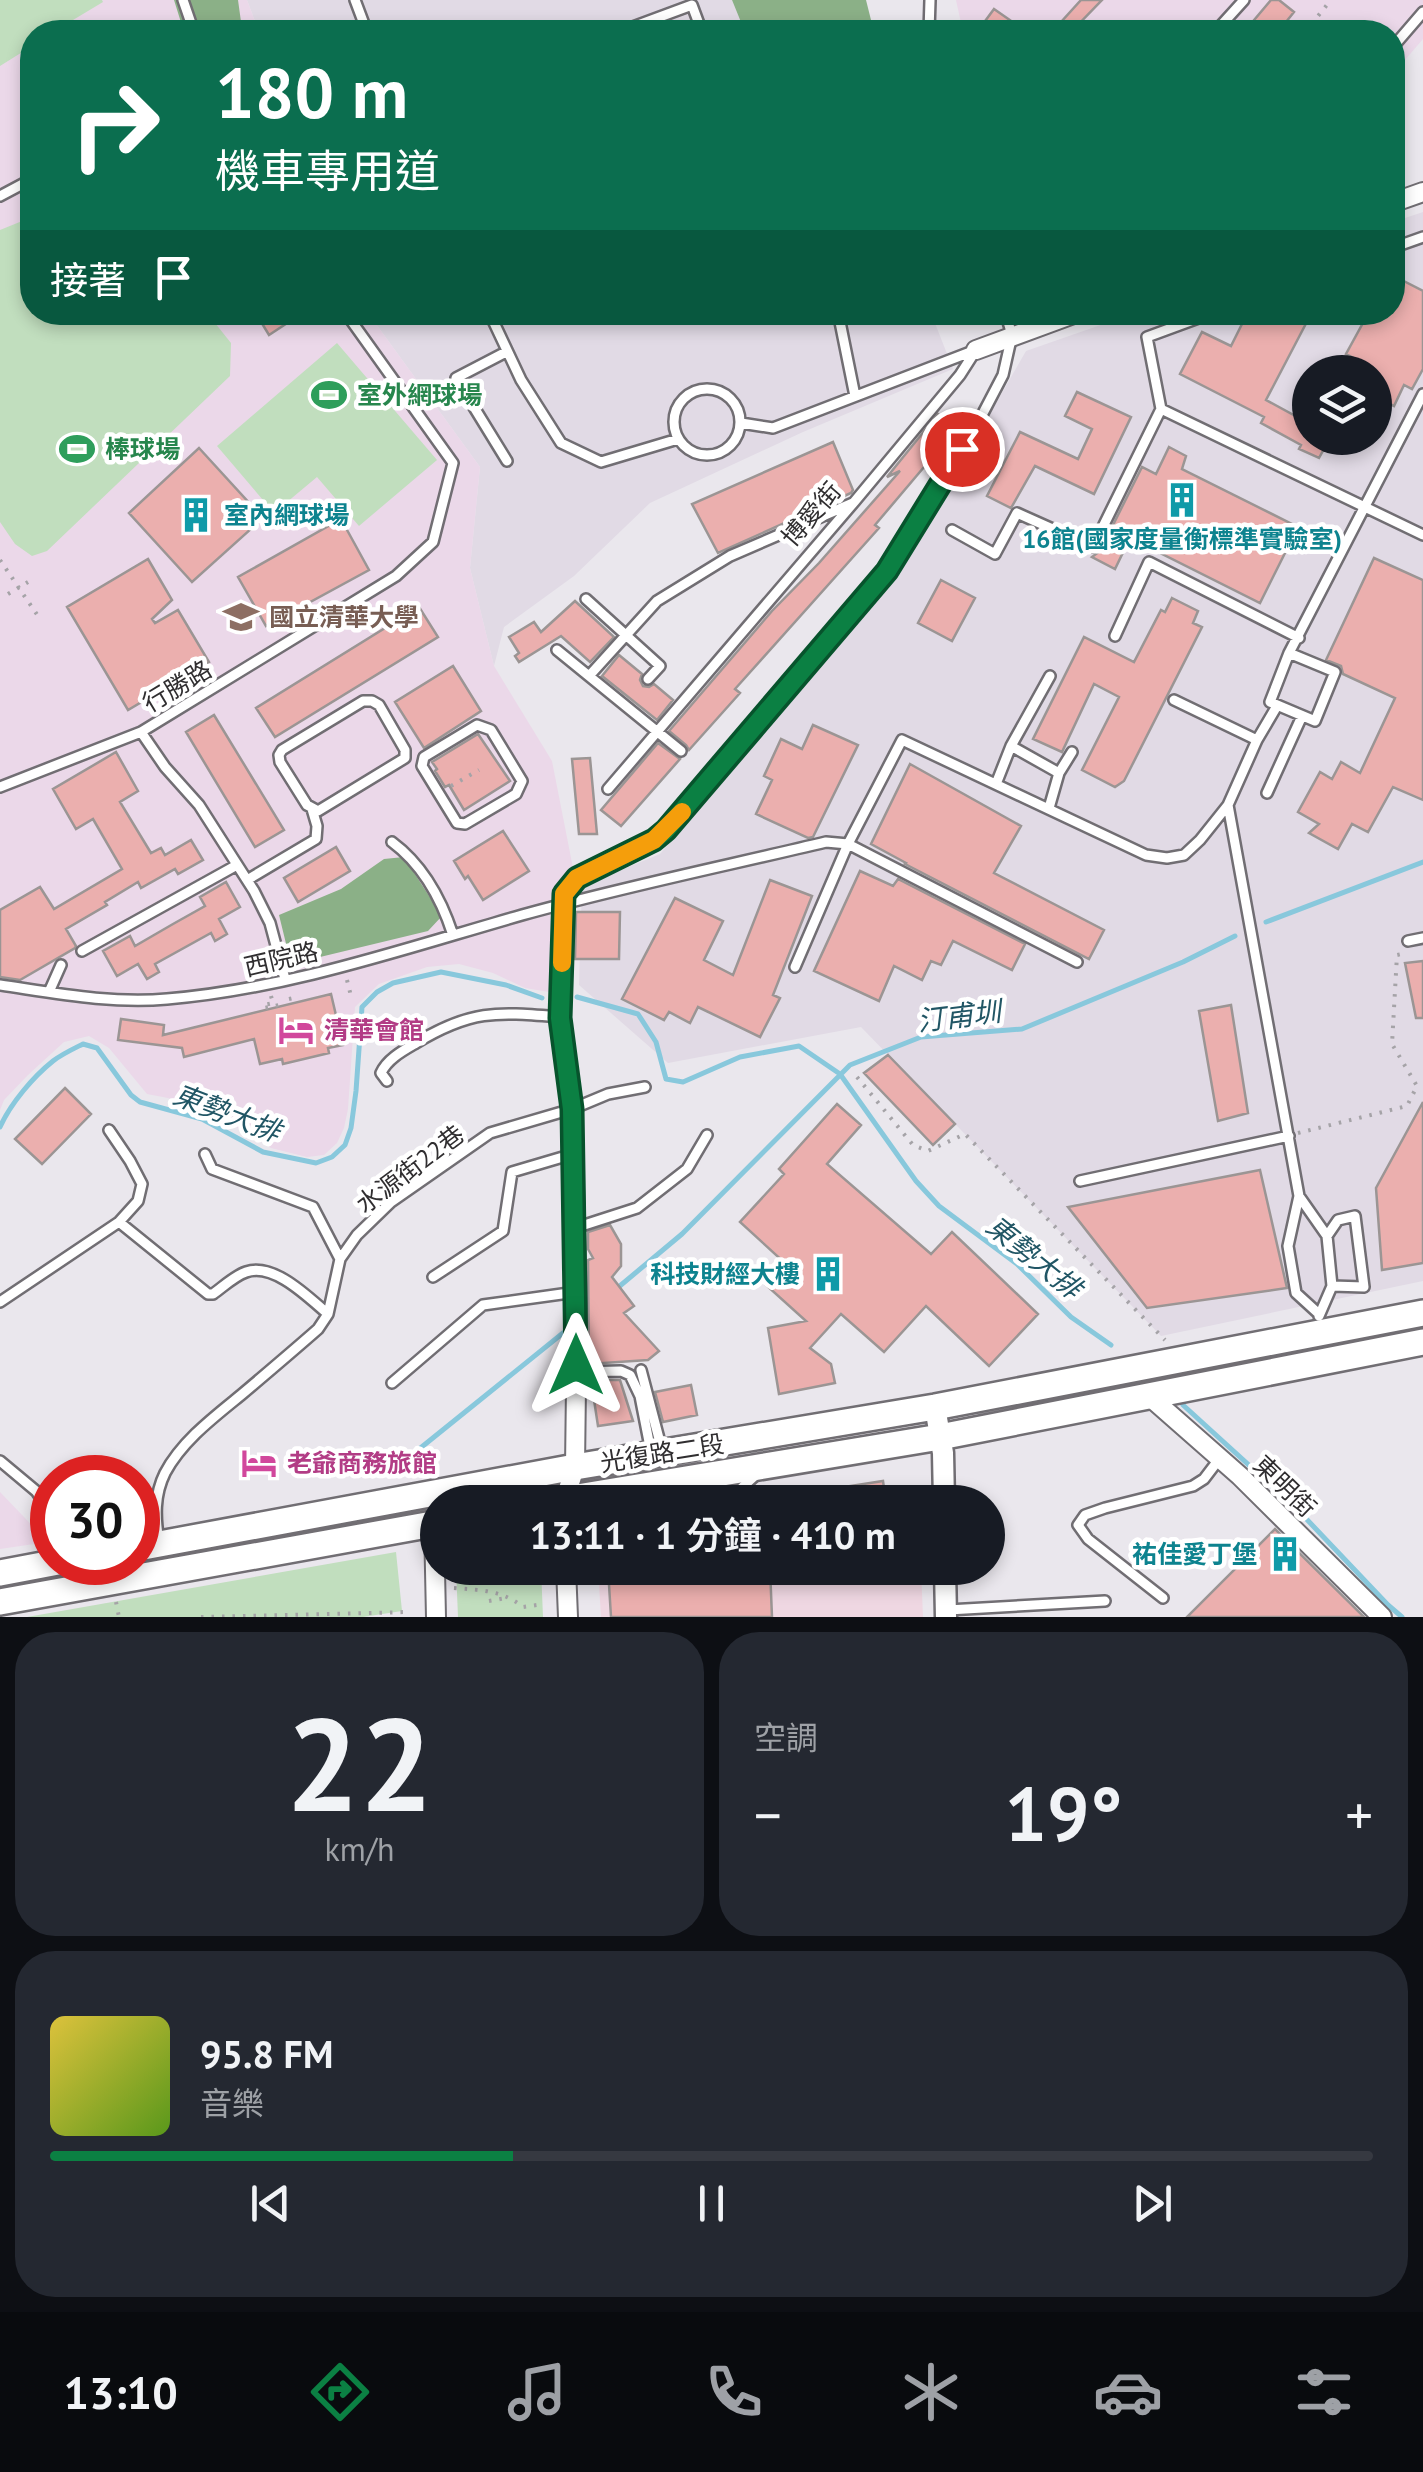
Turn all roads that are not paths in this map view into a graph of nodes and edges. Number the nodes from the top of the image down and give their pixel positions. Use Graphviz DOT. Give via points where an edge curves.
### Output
graph roads {
  1 [pos="1244,0"];
  2 [pos="1423,12"];
  3 [pos="651,20"];
  4 [pos="698,20"];
  5 [pos="1226,20"];
  6 [pos="1405,33"];
  7 [pos="355,325"];
  8 [pos="494,325"];
  9 [pos="841,325"];
  10 [pos="1009,325"];
  11 [pos="1041,325"];
  12 [pos="1182,325"];
  13 [pos="1012,335"];
  14 [pos="976,350"];
  15 [pos="506,352"];
  16 [pos="1423,394"];
  17 [pos="856,396"];
  18 [pos="1161,409"];
  19 [pos="741,423"];
  20 [pos="678,439"];
  21 [pos="507,461"];
  22 [pos="855,502"];
  23 [pos="1365,508"];
  24 [pos="952,530"];
  25 [pos="1423,535"];
  26 [pos="586,599"];
  27 [pos="625,636"];
  28 [pos="1115,636"];
  29 [pos="1299,638"];
  30 [pos="557,650"];
  31 [pos="1289,653"];
  32 [pos="590,676"];
  33 [pos="1050,676"];
  34 [pos="648,679"];
  35 [pos="1174,700"];
  36 [pos="1277,706"];
  37 [pos="1302,716"];
  38 [pos="141,732"];
  39 [pos="657,732"];
  40 [pos="1257,740"];
  41 [pos="1011,746"];
  42 [pos="681,751"];
  43 [pos="1072,752"];
  44 [pos="1059,773"];
  45 [pos="996,784"];
  46 [pos="0,787"];
  47 [pos="608,788"];
  48 [pos="1267,793"];
  49 [pos="439,794"];
  50 [pos="1228,805"];
  51 [pos="1049,808"];
  52 [pos="312,809"];
  53 [pos="392,842"];
  54 [pos="848,844"];
  55 [pos="237,864"];
  56 [pos="247,880"];
  57 [pos="564,904"];
  58 [pos="452,934"];
  59 [pos="1423,938"];
  60 [pos="1408,941"];
  61 [pos="82,951"];
  62 [pos="1077,962"];
  63 [pos="60,965"];
  64 [pos="794,967"];
  65 [pos="286,980"];
  66 [pos="0,985"];
  67 [pos="49,992"];
  68 [pos="560,1018"];
  69 [pos="387,1081"];
  70 [pos="644,1087"];
  71 [pos="572,1109"];
  72 [pos="109,1130"];
  73 [pos="707,1135"];
  74 [pos="1289,1136"];
  75 [pos="205,1154"];
  76 [pos="574,1154"];
  77 [pos="1080,1181"];
  78 [pos="1299,1196"];
  79 [pos="119,1222"];
  80 [pos="575,1228"];
  81 [pos="1327,1236"];
  82 [pos="340,1259"];
  83 [pos="433,1277"];
  84 [pos="1332,1286"];
  85 [pos="576,1292"];
  86 [pos="0,1302"];
  87 [pos="1423,1313"];
  88 [pos="328,1314"];
  89 [pos="1320,1323"];
  90 [pos="1423,1342"];
  91 [pos="641,1370"];
  92 [pos="576,1372"];
  93 [pos="392,1383"];
  94 [pos="1149,1396"];
  95 [pos="936,1406"];
  96 [pos="940,1437"];
  97 [pos="657,1454"];
  98 [pos="1220,1458"];
  99 [pos="0,1461"];
  100 [pos="764,1466"];
  101 [pos="575,1467"];
  102 [pos="567,1485"];
  103 [pos="648,1485"];
  104 [pos="744,1485"];
  105 [pos="944,1485"];
  106 [pos="30,1486"];
  107 [pos="160,1490"];
  108 [pos="420,1526"];
  109 [pos="160,1544"];
  110 [pos="30,1567"];
  111 [pos="0,1573"];
  112 [pos="436,1585"];
  113 [pos="567,1585"];
  114 [pos="945,1585"];
  115 [pos="1163,1598"];
  116 [pos="1105,1601"];
  117 [pos="0,1602"];
  118 [pos="946,1614"];
  119 [pos="436,1617"];
  120 [pos="568,1617"];
  121 [pos="1382,1617"];
  1 -- 5 [label="lane"];
  2 -- 6 [label="lane"];
  3 -- 4 [label="lane" via="692,5"];
  7 -- 38 [label="lane, 行勝路" via="453,463 433,542 396,576"];
  8 -- 15 [label="lane"];
  9 -- 17 [label="lane"];
  10 -- 13 [label="lane"];
  11 -- 13 [label="street"];
  12 -- 18 [label="lane" via="1147,338"];
  13 -- 14 [label="street"];
  13 -- 57 [label="lane" via="1002,375 980,418 887,571 666,830 577,878"];
  14 -- 17 [label="lane"];
  14 -- 22 [label="lane, 博愛街"];
  15 -- 20 [label="lane" via="561,443 601,462"];
  15 -- 21 [label="lane" via="456,378"];
  16 -- 23 [label="lane"];
  17 -- 19 [label="lane" via="773,428"];
  18 -- 23 [label="lane"];
  18 -- 24 [label="lane" via="1092,547 1017,513 995,554"];
  19 -- 20 [label="lane" via="734,442 716,454 694,453"];
  19 -- 20 [label="lane" via="726,394 704,388 677,408"];
  22 -- 27 [label="lane" via="730,556 656,601"];
  22 -- 39 [label="lane, 博愛街"];
  23 -- 25 [label="lane"];
  23 -- 29 [label="lane"];
  26 -- 27 [label="lane"];
  27 -- 32 [label="lane"];
  27 -- 34 [label="lane" via="660,666"];
  28 -- 29 [label="lane" via="1149,562"];
  29 -- 31 [label="lane"];
  30 -- 32 [label="lane"];
  31 -- 36 [label="lane" via="1270,702"];
  31 -- 37 [label="lane" via="1336,672 1315,721"];
  32 -- 39 [label="lane"];
  33 -- 41 [label="lane"];
  35 -- 40 [label="lane"];
  36 -- 37 [label="lane"];
  36 -- 40 [label="lane"];
  37 -- 48 [label="lane"];
  38 -- 46 [label="lane, 行勝路"];
  38 -- 55 [label="lane"];
  39 -- 42 [label="lane"];
  39 -- 47 [label="lane, 博愛街"];
  40 -- 50 [label="lane"];
  41 -- 44 [label="lane"];
  41 -- 45 [label="lane"];
  43 -- 44 [label="lane"];
  44 -- 51 [label="lane"];
  45 -- 51 [label="lane"];
  45 -- 54 [label="lane" via="902,740"];
  49 -- 49 [label="lane" via="453,819 465,824 516,794 522,781 491,730 477,725 424,757 422,766"];
  50 -- 51 [label="lane" via="1184,854 1167,858"];
  50 -- 74 [label="lane"];
  52 -- 52 [label="lane" via="405,758 372,701 279,755"];
  52 -- 56 [label="lane" via="316,839"];
  53 -- 58 [label="lane" via="432,888"];
  54 -- 57 [label="lane, 西院路" via="826,842"];
  54 -- 62 [label="lane"];
  54 -- 64 [label="lane"];
  55 -- 56 [label="lane"];
  55 -- 61 [label="lane"];
  56 -- 65 [label="lane" via="270,924"];
  57 -- 58 [label="lane, 西院路"];
  57 -- 68 [label="street"];
  58 -- 65 [label="lane, 西院路"];
  59 -- 60 [label="lane"];
  63 -- 67 [label="lane"];
  65 -- 67 [label="lane, 西院路" via="164,1000"];
  66 -- 67 [label="lane, 西院路"];
  68 -- 69 [label="lane" via="475,1016 405,1049 384,1066"];
  68 -- 71 [label="street"];
  70 -- 71 [label="lane, 水源街22巷"];
  71 -- 76 [label="street"];
  71 -- 82 [label="lane, 水源街22巷" via="490,1134 390,1202"];
  72 -- 79 [label="lane" via="142,1184 138,1201"];
  73 -- 80 [label="lane" via="687,1169 637,1208"];
  74 -- 77 [label="lane"];
  74 -- 78 [label="lane"];
  75 -- 82 [label="lane" via="212,1169 313,1207"];
  76 -- 80 [label="street"];
  76 -- 83 [label="lane" via="512,1172 503,1231"];
  78 -- 81 [label="lane"];
  78 -- 89 [label="lane" via="1288,1246 1296,1293"];
  79 -- 86 [label="lane"];
  79 -- 88 [label="lane" via="208,1294 257,1270 287,1280"];
  80 -- 85 [label="street"];
  81 -- 84 [label="lane"];
  81 -- 84 [label="lane" via="1338,1220 1355,1216 1364,1287"];
  82 -- 88 [label="lane"];
  84 -- 89 [label="lane"];
  85 -- 92 [label="street"];
  85 -- 93 [label="lane" via="483,1305"];
  87 -- 89 [label="main road"];
  88 -- 107 [label="lane" via="185,1446"];
  89 -- 95 [label="main road, 光復路二段" via="1180,1360"];
  90 -- 94 [label="main road, 光復路二段"];
  91 -- 97 [label="lane"];
  92 -- 97 [label="lane" via="630,1375"];
  92 -- 101 [label="street"];
  94 -- 96 [label="main road, 光復路二段"];
  94 -- 98 [label="street, 東明街"];
  95 -- 96 [label="street"];
  95 -- 97 [label="main road, 光復路二段"];
  96 -- 100 [label="main road, 光復路二段"];
  96 -- 105 [label="street"];
  97 -- 101 [label="main road, 光復路二段"];
  98 -- 115 [label="lane" via="1193,1486 1105,1508 1078,1526"];
  98 -- 121 [label="street, 東明街"];
  99 -- 106 [label="lane"];
  100 -- 103 [label="main road, 光復路二段"];
  100 -- 104 [label="lane"];
  101 -- 102 [label="street"];
  101 -- 109 [label="main road, 光復路二段"];
  108 -- 117 [label="main road"];
  110 -- 111 [label="main road"];
  112 -- 119 [label="street"];
  113 -- 120 [label="street"];
  114 -- 118 [label="street"];
  116 -- 118 [label="lane"];
}
